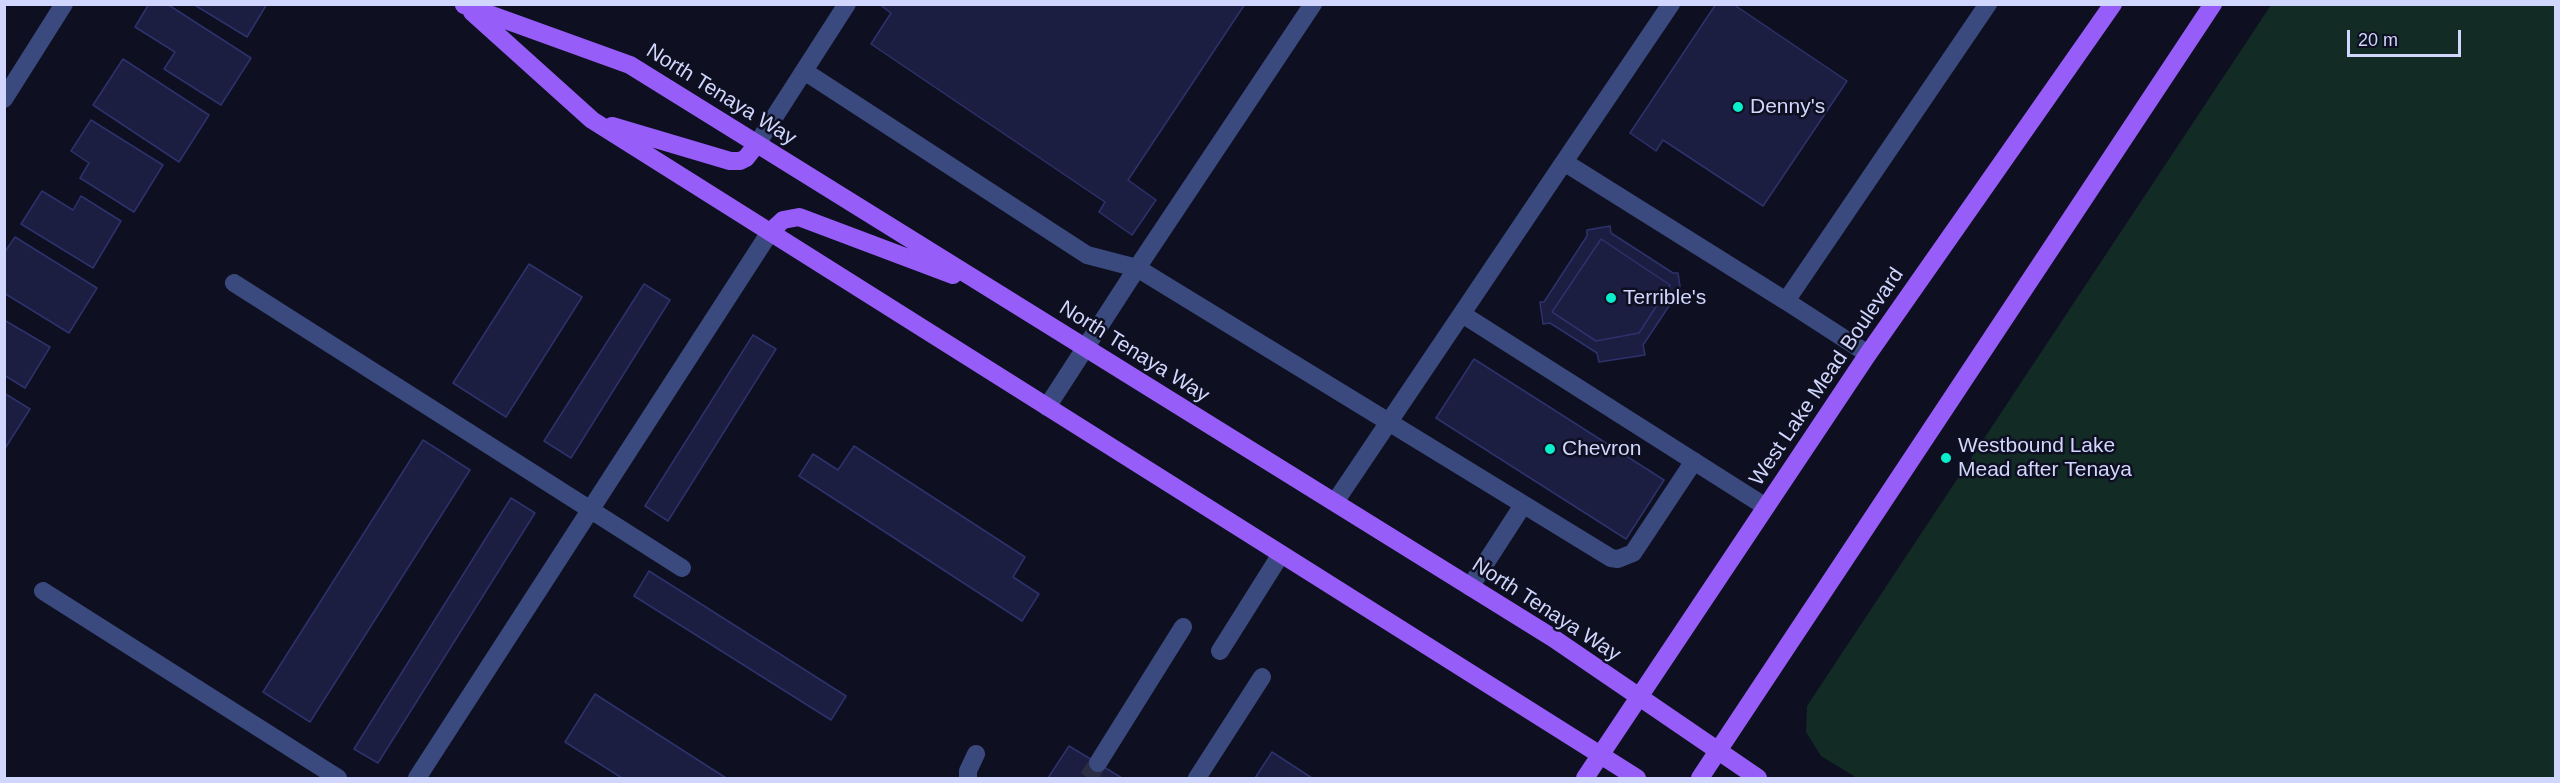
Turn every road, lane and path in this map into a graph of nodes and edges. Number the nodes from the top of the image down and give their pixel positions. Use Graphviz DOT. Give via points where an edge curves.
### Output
graph roads {
  1 [pos="64,4"];
  2 [pos="847,4"];
  3 [pos="1313,4"];
  4 [pos="1671,4"];
  5 [pos="1988,4"];
  6 [pos="2113,4"];
  7 [pos="2213,4"];
  8 [pos="464,5"];
  9 [pos="804,71"];
  10 [pos="6,95"];
  11 [pos="592,120"];
  12 [pos="757,144"];
  13 [pos="1564,162"];
  14 [pos="770,232"];
  15 [pos="1137,268"];
  16 [pos="234,283"];
  17 [pos="996,292"];
  18 [pos="1786,301"];
  19 [pos="1462,314"];
  20 [pos="1086,348"];
  21 [pos="1868,354"];
  22 [pos="1047,407"];
  23 [pos="1390,421"];
  24 [pos="1694,461"];
  25 [pos="1335,502"];
  26 [pos="1523,505"];
  27 [pos="1766,507"];
  28 [pos="590,510"];
  29 [pos="1281,554"];
  30 [pos="682,568"];
  31 [pos="1470,587"];
  32 [pos="43,591"];
  33 [pos="1183,627"];
  34 [pos="1220,651"];
  35 [pos="1262,677"];
  36 [pos="1639,697"];
  37 [pos="1718,751"];
  38 [pos="976,754"];
  39 [pos="1600,755"];
  40 [pos="1098,763"];
  41 [pos="338,778"];
  42 [pos="417,778"];
  43 [pos="968,778"];
  44 [pos="1197,778"];
  45 [pos="1585,778"];
  46 [pos="1637,778"];
  47 [pos="1700,778"];
  48 [pos="1758,778"];
  1 -- 10 [label="street"];
  2 -- 9 [label="street"];
  3 -- 15 [label="street"];
  4 -- 13 [label="street"];
  5 -- 18 [label="street"];
  6 -- 21 [label="main road, West Lake Mead Boulevard"];
  7 -- 37 [label="main road"];
  8 -- 11 [label="main road, North Tenaya Way"];
  8 -- 12 [label="main road, North Tenaya Way" via="630,65"];
  9 -- 12 [label="street"];
  9 -- 15 [label="street" via="1087,255"];
  11 -- 12 [label="main road" via="730,161 746,158"];
  11 -- 14 [label="main road, North Tenaya Way"];
  12 -- 17 [label="main road, North Tenaya Way"];
  13 -- 18 [label="street"];
  13 -- 19 [label="street"];
  14 -- 17 [label="main road" via="776,224 791,217 808,219"];
  14 -- 22 [label="main road, North Tenaya Way"];
  14 -- 28 [label="street"];
  15 -- 20 [label="street"];
  15 -- 23 [label="street"];
  16 -- 28 [label="street"];
  17 -- 20 [label="main road, North Tenaya Way"];
  18 -- 21 [label="street"];
  19 -- 23 [label="street"];
  19 -- 24 [label="street"];
  20 -- 22 [label="street"];
  20 -- 25 [label="main road, North Tenaya Way"];
  21 -- 27 [label="main road, West Lake Mead Boulevard"];
  22 -- 29 [label="main road, North Tenaya Way"];
  23 -- 25 [label="street"];
  23 -- 26 [label="street"];
  24 -- 26 [label="street" via="1633,553 1618,560"];
  24 -- 27 [label="street"];
  25 -- 31 [label="main road, North Tenaya Way"];
  26 -- 31 [label="street"];
  27 -- 36 [label="main road, West Lake Mead Boulevard"];
  28 -- 30 [label="street"];
  28 -- 42 [label="street"];
  29 -- 34 [label="street"];
  29 -- 39 [label="main road, North Tenaya Way"];
  31 -- 36 [label="main road, North Tenaya Way"];
  32 -- 41 [label="street"];
  33 -- 40 [label="street"];
  35 -- 44 [label="street"];
  36 -- 37 [label="main road, North Tenaya Way"];
  36 -- 39 [label="main road, West Lake Mead Boulevard"];
  37 -- 47 [label="main road"];
  37 -- 48 [label="main road, North Tenaya Way"];
  38 -- 43 [label="street"];
  39 -- 45 [label="main road, West Lake Mead Boulevard"];
  39 -- 46 [label="main road, North Tenaya Way"];
}
